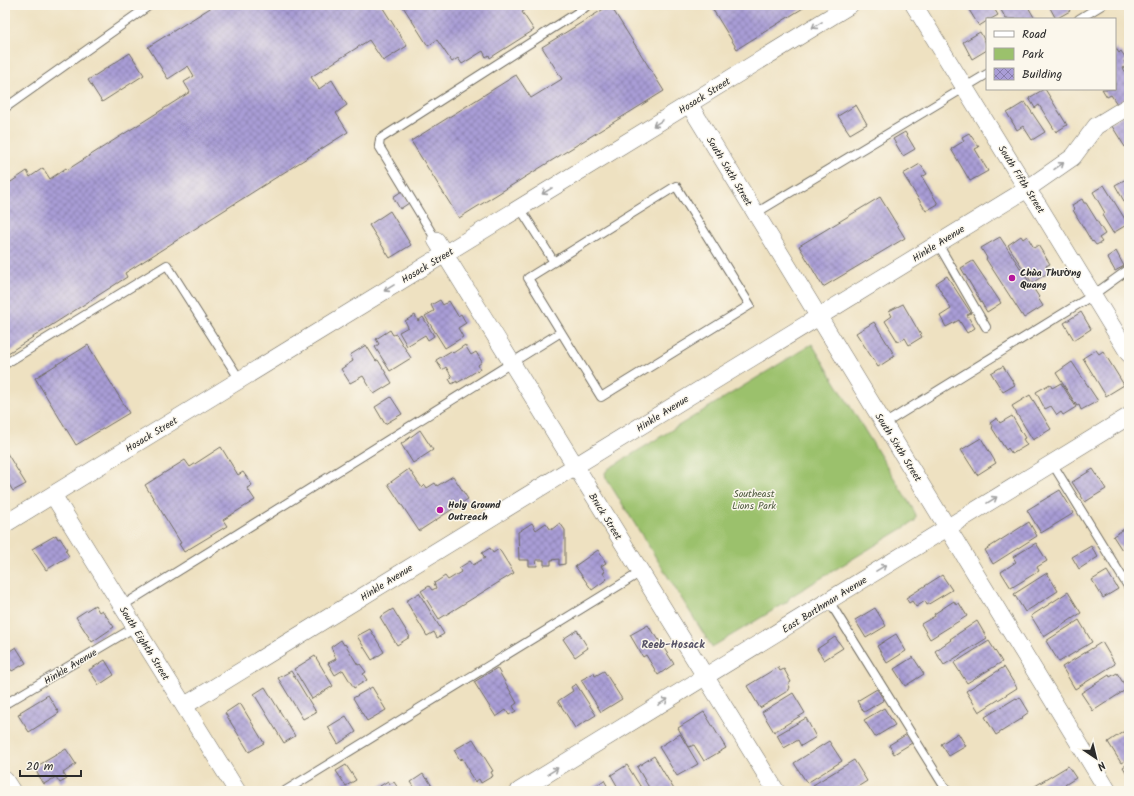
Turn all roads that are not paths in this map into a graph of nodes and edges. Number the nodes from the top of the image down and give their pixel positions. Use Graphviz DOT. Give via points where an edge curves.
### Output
graph roads {
  1 [pos="150,5"];
  2 [pos="588,5"];
  3 [pos="850,5"];
  4 [pos="914,5"];
  5 [pos="1102,5"];
  6 [pos="1081,18"];
  7 [pos="986,75"];
  8 [pos="965,88"];
  9 [pos="689,104"];
  10 [pos="1129,106"];
  11 [pos="5,108"];
  12 [pos="1027,189"];
  13 [pos="520,208"];
  14 [pos="756,214"];
  15 [pos="938,244"];
  16 [pos="440,247"];
  17 [pos="554,262"];
  18 [pos="1129,269"];
  19 [pos="1093,295"];
  20 [pos="818,317"];
  21 [pos="986,327"];
  22 [pos="561,332"];
  23 [pos="1129,354"];
  24 [pos="512,362"];
  25 [pos="5,364"];
  26 [pos="240,380"];
  27 [pos="1129,416"];
  28 [pos="884,424"];
  29 [pos="1052,463"];
  30 [pos="576,466"];
  31 [pos="53,495"];
  32 [pos="5,524"];
  33 [pos="948,527"];
  34 [pos="641,572"];
  35 [pos="1129,588"];
  36 [pos="829,601"];
  37 [pos="122,606"];
  38 [pos="135,627"];
  39 [pos="706,676"];
  40 [pos="5,704"];
  41 [pos="184,706"];
  42 [pos="5,780"];
  43 [pos="235,790"];
  44 [pos="12,791"];
  45 [pos="285,791"];
  46 [pos="519,791"];
  47 [pos="776,791"];
  48 [pos="947,791"];
  49 [pos="1108,791"];
  1 -- 11 [label="lane"];
  2 -- 16 [label="lane" via="380,139 378,146"];
  3 -- 9 [label="street, Hosack Street, one-way"];
  4 -- 8 [label="street, South Fifth Street"];
  5 -- 6 [label="lane"];
  7 -- 8 [label="lane"];
  8 -- 12 [label="street, South Fifth Street"];
  8 -- 14 [label="lane"];
  9 -- 13 [label="street, Hosack Street, one-way"];
  9 -- 14 [label="street, South Sixth Street"];
  12 -- 10 [label="street, Hinkle Avenue, one-way" via="1073,156 1096,126"];
  12 -- 15 [label="street, Hinkle Avenue"];
  12 -- 19 [label="street, South Fifth Street"];
  13 -- 16 [label="street, Hosack Street"];
  13 -- 17 [label="lane"];
  14 -- 20 [label="street, South Sixth Street"];
  15 -- 20 [label="street, Hinkle Avenue"];
  15 -- 21 [label="lane"];
  16 -- 24 [label="street, Bruck Street"];
  16 -- 26 [label="street, Hosack Street, one-way"];
  17 -- 22 [label="lane" via="528,278"];
  17 -- 22 [label="lane" via="676,186 750,304 602,397"];
  18 -- 19 [label="lane"];
  19 -- 23 [label="street, South Fifth Street"];
  19 -- 28 [label="lane"];
  20 -- 28 [label="street, South Sixth Street"];
  20 -- 30 [label="street, Hinkle Avenue"];
  22 -- 24 [label="lane"];
  24 -- 30 [label="street, Bruck Street"];
  24 -- 37 [label="lane"];
  25 -- 26 [label="lane" via="168,265"];
  26 -- 31 [label="street, Hosack Street"];
  27 -- 29 [label="street, East Barthman Avenue"];
  28 -- 33 [label="street, South Sixth Street"];
  33 -- 29 [label="street, East Barthman Avenue, one-way"];
  29 -- 35 [label="lane"];
  30 -- 34 [label="street, Bruck Street"];
  30 -- 41 [label="street, Hinkle Avenue"];
  31 -- 32 [label="street, Hosack Street"];
  31 -- 37 [label="street, South Eighth Street"];
  36 -- 33 [label="street, East Barthman Avenue, one-way"];
  33 -- 49 [label="street, South Sixth Street"];
  34 -- 39 [label="street, Bruck Street"];
  34 -- 45 [label="lane"];
  36 -- 39 [label="street, East Barthman Avenue"];
  36 -- 48 [label="lane"];
  37 -- 38 [label="street, South Eighth Street"];
  38 -- 40 [label="lane, Hinkle Avenue"];
  38 -- 41 [label="street, South Eighth Street"];
  46 -- 39 [label="street, East Barthman Avenue, one-way"];
  39 -- 47 [label="street, Bruck Street"];
  41 -- 43 [label="street, South Eighth Street"];
  42 -- 44 [label="street"];
}
